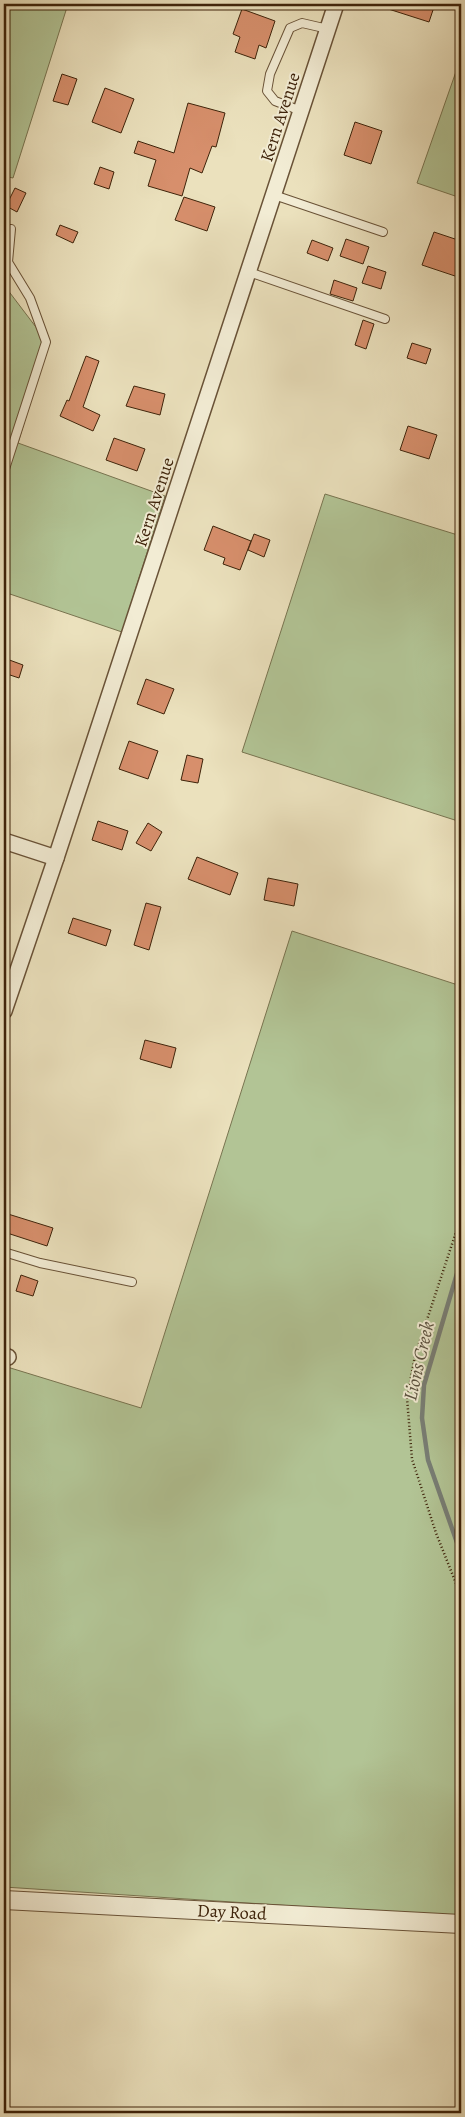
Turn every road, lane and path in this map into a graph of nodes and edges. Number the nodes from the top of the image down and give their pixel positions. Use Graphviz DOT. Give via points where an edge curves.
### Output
graph roads {
  1 [pos="336,4"];
  2 [pos="328,29"];
  3 [pos="301,111"];
  4 [pos="274,195"];
  5 [pos="11,229"];
  6 [pos="383,232"];
  7 [pos="249,272"];
  8 [pos="384,319"];
  9 [pos="4,472"];
  10 [pos="4,841"];
  11 [pos="56,858"];
  12 [pos="4,1010"];
  13 [pos="461,1217"];
  14 [pos="4,1252"];
  15 [pos="132,1282"];
  16 [pos="461,1596"];
  17 [pos="4,1900"];
  18 [pos="461,1924"];
  1 -- 2 [label="street, Kern Avenue"];
  2 -- 3 [label="street, Kern Avenue"];
  2 -- 3 [label="lane" via="302,23 290,28 270,74 267,91 274,101"];
  3 -- 4 [label="street, Kern Avenue"];
  4 -- 6 [label="lane"];
  4 -- 7 [label="street, Kern Avenue"];
  5 -- 9 [label="lane" via="8,262 30,298 46,342"];
  7 -- 8 [label="lane"];
  7 -- 11 [label="street, Kern Avenue"];
  10 -- 11 [label="street"];
  11 -- 12 [label="street, Kern Avenue"];
  13 -- 16 [label="path" via="415,1356 407,1398 412,1459"];
  14 -- 15 [label="lane"];
  17 -- 18 [label="street, Day Road"];
}
